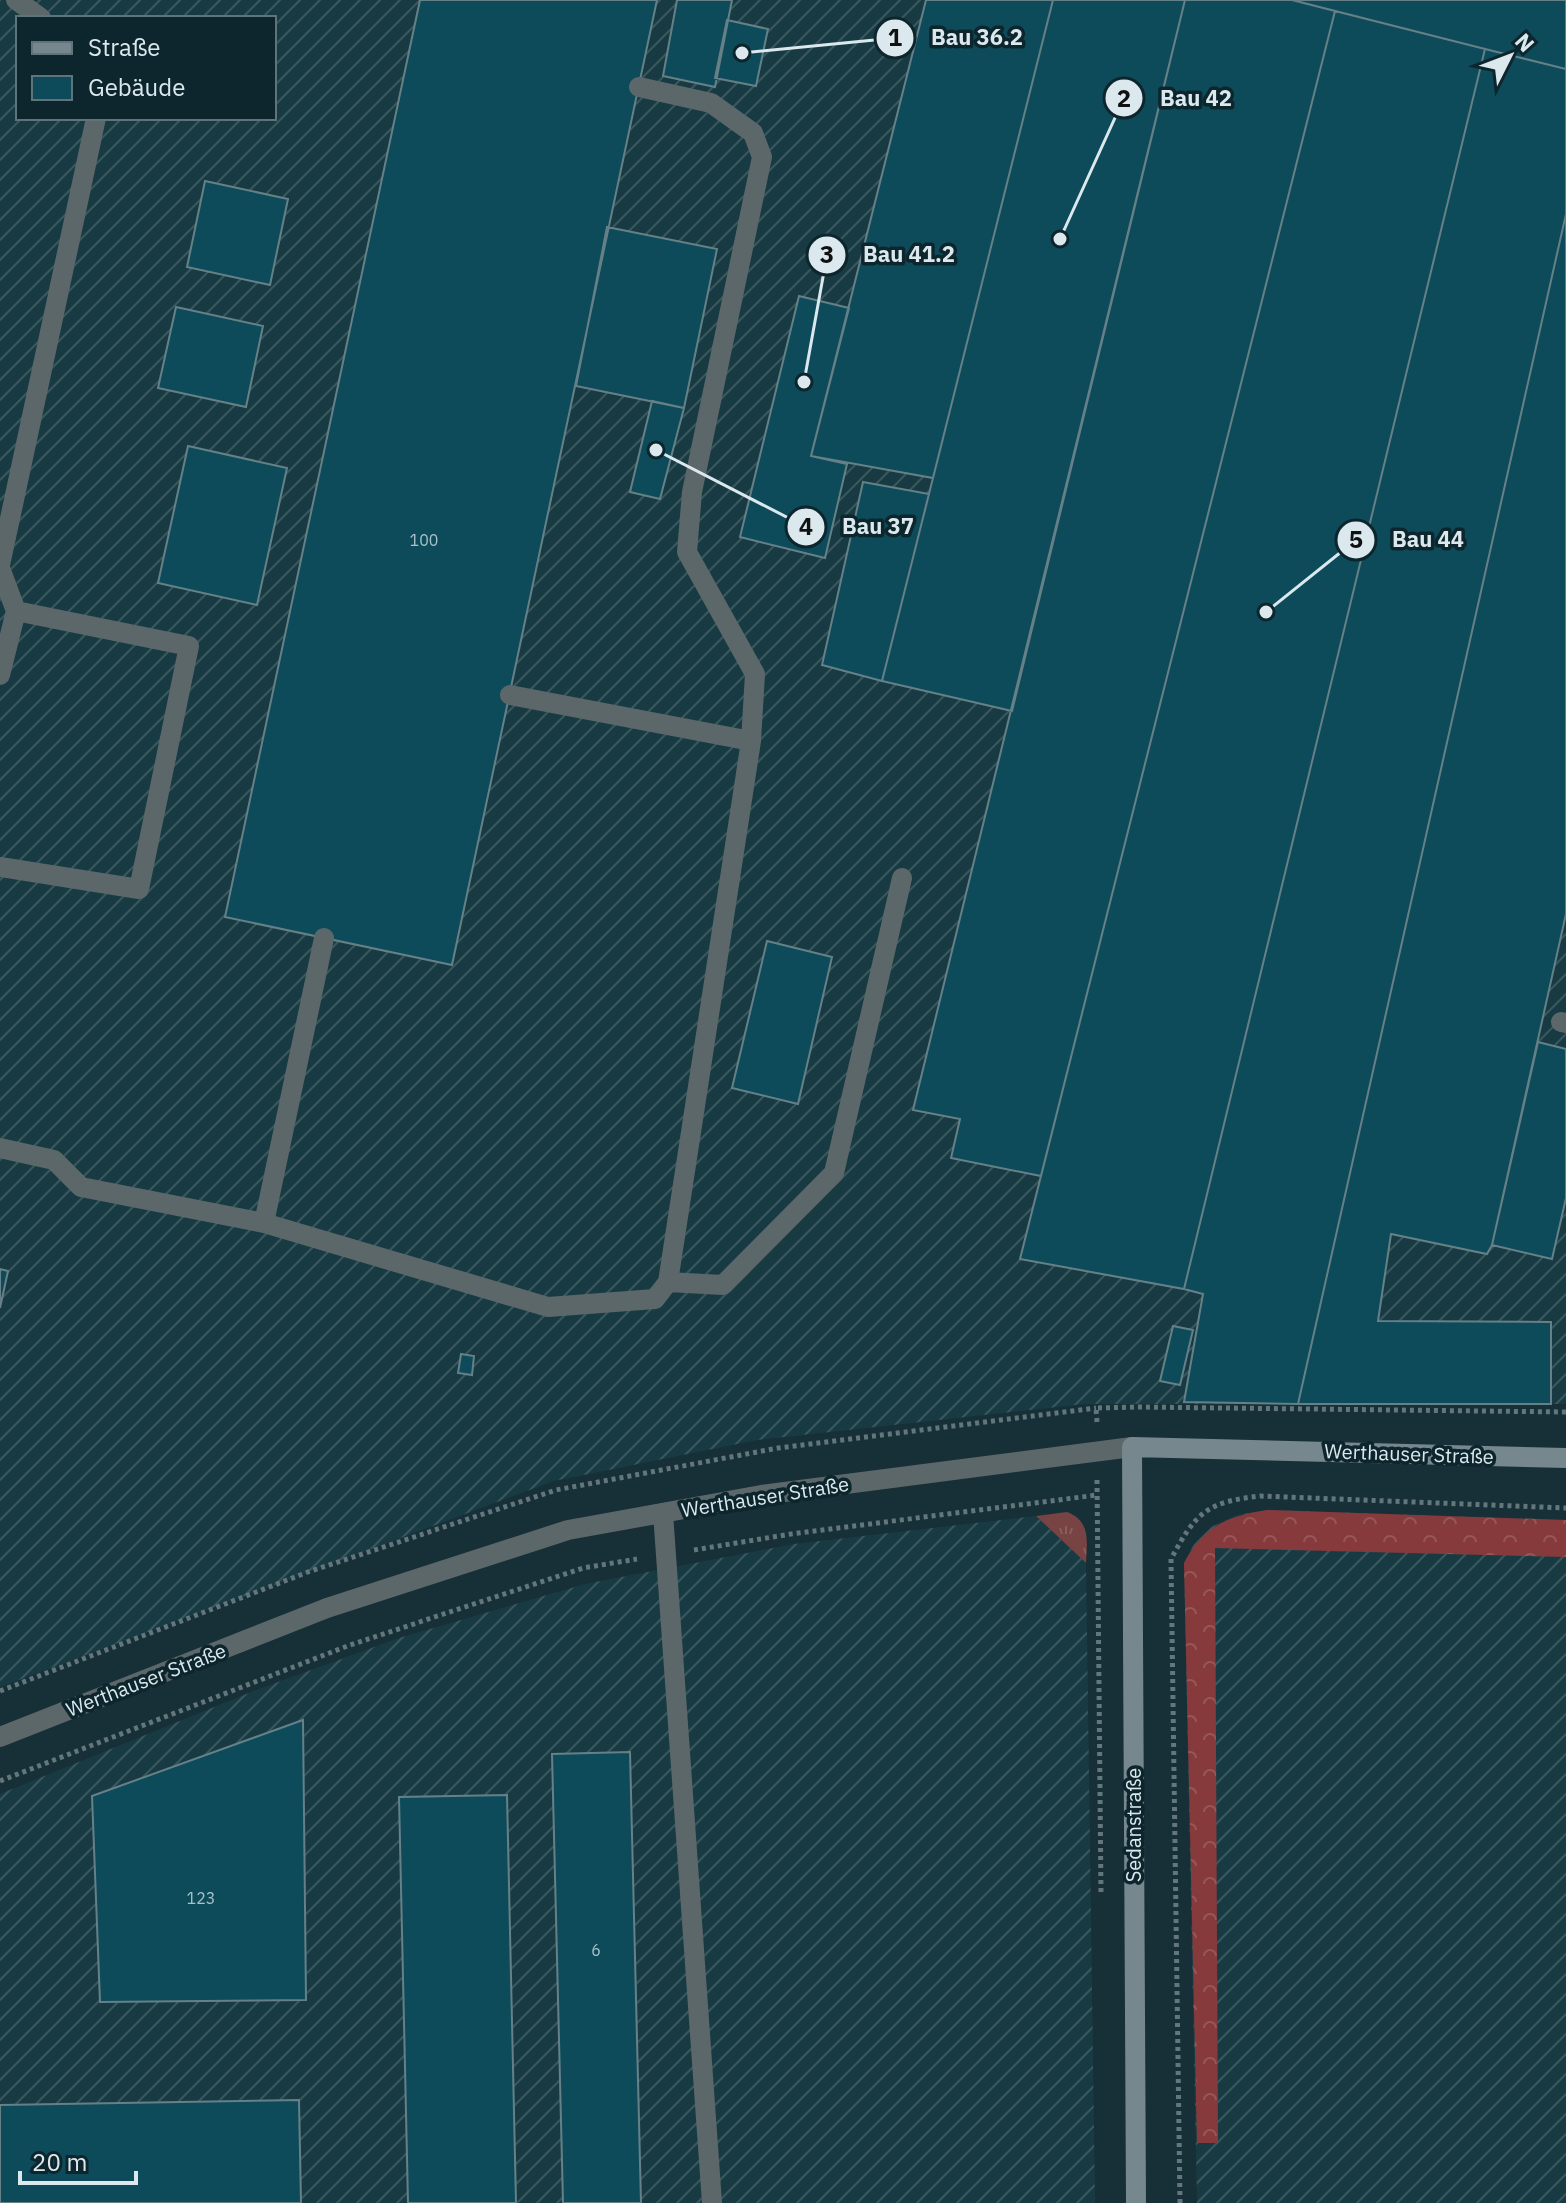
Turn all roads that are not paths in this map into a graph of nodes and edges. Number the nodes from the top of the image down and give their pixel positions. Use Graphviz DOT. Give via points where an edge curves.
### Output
graph roads {
  1 [pos="16,0"];
  2 [pos="38,16"];
  3 [pos="639,87"];
  4 [pos="96,120"];
  5 [pos="0,567"];
  6 [pos="16,611"];
  7 [pos="0,675"];
  8 [pos="510,695"];
  9 [pos="751,741"];
  10 [pos="0,867"];
  11 [pos="902,878"];
  12 [pos="324,938"];
  13 [pos="0,1148"];
  14 [pos="264,1223"];
  15 [pos="668,1282"];
  16 [pos="1132,1447"];
  17 [pos="1566,1458"];
  18 [pos="663,1513"];
  19 [pos="0,1737"];
  20 [pos="712,2203"];
  21 [pos="1136,2203"];
  1 -- 2 [label="street"];
  3 -- 9 [label="street" via="711,103 753,133 762,157 692,492 687,552 755,674"];
  4 -- 5 [label="street"];
  5 -- 6 [label="street"];
  6 -- 7 [label="street"];
  6 -- 10 [label="street" via="189,646 139,889"];
  8 -- 9 [label="street"];
  9 -- 15 [label="street"];
  11 -- 15 [label="street" via="834,1173 723,1285"];
  12 -- 14 [label="street"];
  13 -- 14 [label="street" via="54,1160 81,1187"];
  14 -- 15 [label="street" via="548,1307 655,1299"];
  16 -- 17 [label="main road, Werthauser Straße"];
  16 -- 18 [label="street, Werthauser Straße" via="761,1495"];
  16 -- 21 [label="main road, Sedanstraße"];
  18 -- 19 [label="street, Werthauser Straße" via="568,1530 327,1608"];
  18 -- 20 [label="street"];
}
